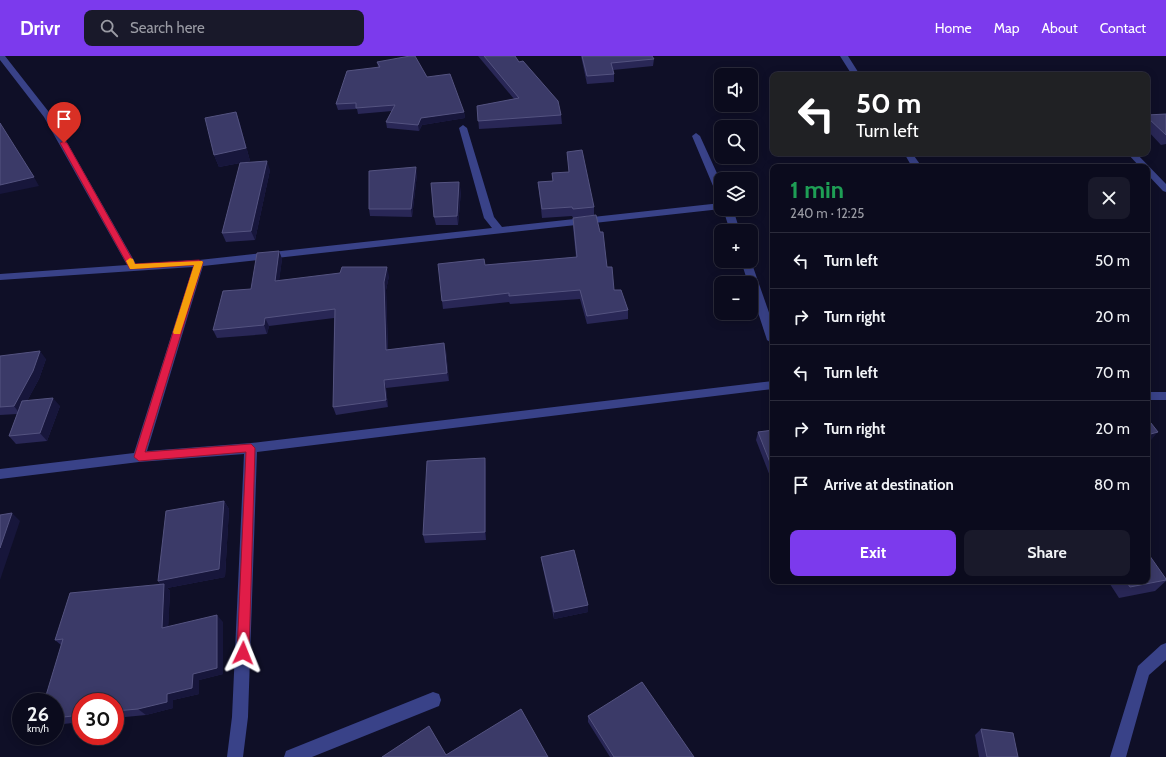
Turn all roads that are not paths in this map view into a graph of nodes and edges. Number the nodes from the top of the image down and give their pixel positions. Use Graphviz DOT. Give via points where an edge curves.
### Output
graph roads {
  1 [pos="1,56"];
  2 [pos="844,56"];
  3 [pos="854,72"];
  4 [pos="463,128"];
  5 [pos="696,136"];
  6 [pos="1134,156"];
  7 [pos="1142,164"];
  8 [pos="1150,172"];
  9 [pos="714,177"];
  10 [pos="1166,189"];
  11 [pos="714,207"];
  12 [pos="499,230"];
  13 [pos="199,262"];
  14 [pos="133,267"];
  15 [pos="748,268"];
  16 [pos="0,277"];
  17 [pos="770,331"];
  18 [pos="770,384"];
  19 [pos="1150,396"];
  20 [pos="1166,396"];
  21 [pos="251,448"];
  22 [pos="139,457"];
  23 [pos="0,474"];
  24 [pos="1166,650"];
  25 [pos="432,700"];
  26 [pos="235,757"];
  27 [pos="292,757"];
  28 [pos="1118,757"];
  1 -- 14 [label="street" via="48,116"];
  2 -- 3 [label="street"];
  4 -- 12 [label="street" via="490,218"];
  5 -- 9 [label="street"];
  6 -- 7 [label="street"];
  8 -- 10 [label="street"];
  11 -- 12 [label="street"];
  12 -- 13 [label="street"];
  13 -- 14 [label="street"];
  13 -- 22 [label="street"];
  14 -- 16 [label="street"];
  15 -- 17 [label="street"];
  18 -- 21 [label="street"];
  19 -- 20 [label="street"];
  21 -- 22 [label="street"];
  21 -- 26 [label="street" via="240,716"];
  22 -- 23 [label="street"];
  24 -- 28 [label="street" via="1143,671"];
  25 -- 27 [label="street"];
}
